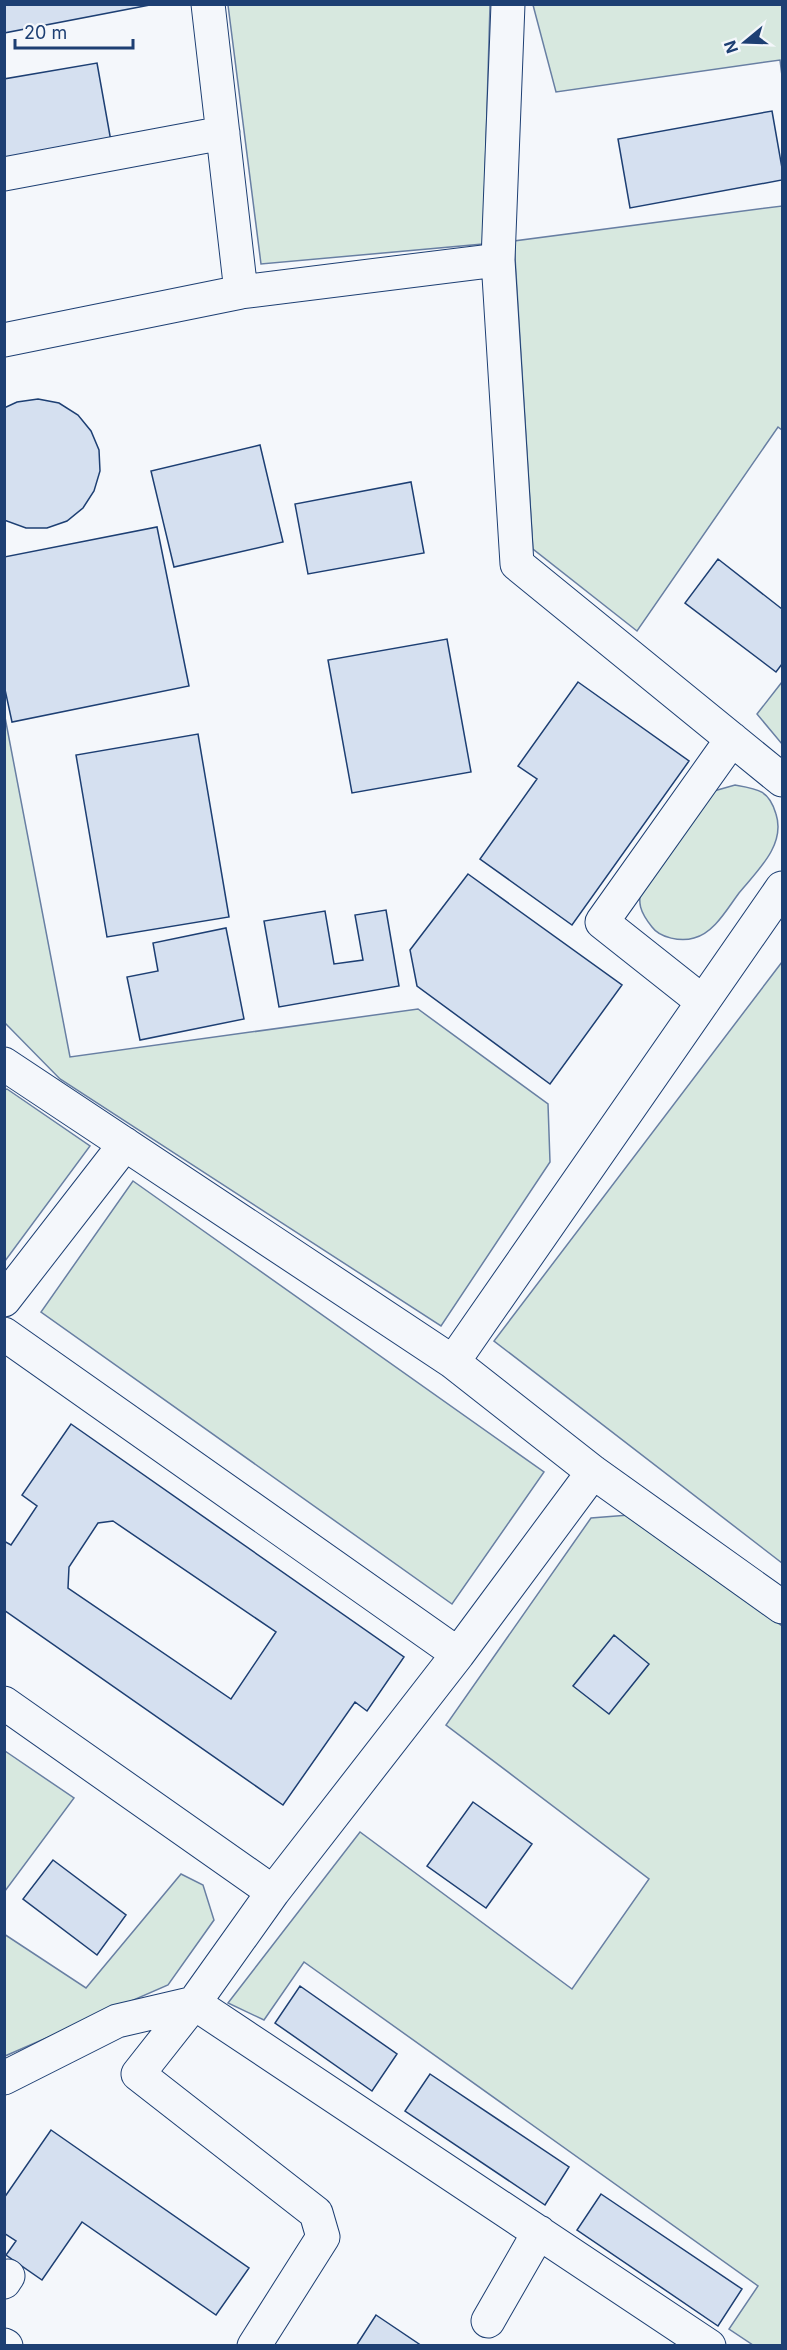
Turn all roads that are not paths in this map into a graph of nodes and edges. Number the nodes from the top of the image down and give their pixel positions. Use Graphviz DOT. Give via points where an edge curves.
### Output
graph roads {
  1 [pos="208,4"];
  2 [pos="508,4"];
  3 [pos="224,134"];
  4 [pos="4,174"];
  5 [pos="498,260"];
  6 [pos="241,292"];
  7 [pos="4,340"];
  8 [pos="732,739"];
  9 [pos="783,780"];
  10 [pos="783,888"];
  11 [pos="703,1002"];
  12 [pos="4,1064"];
  13 [pos="125,1144"];
  14 [pos="4,1300"];
  15 [pos="4,1334"];
  16 [pos="453,1362"];
  17 [pos="593,1472"];
  18 [pos="783,1607"];
  19 [pos="458,1654"];
  20 [pos="4,1703"];
  21 [pos="273,1892"];
  22 [pos="194,2003"];
  23 [pos="4,2078"];
  24 [pos="539,2232"];
  25 [pos="488,2321"];
  26 [pos="254,2346"];
  27 [pos="710,2346"];
  1 -- 3 [label="lane"];
  2 -- 5 [label="lane"];
  3 -- 4 [label="lane"];
  3 -- 6 [label="lane"];
  5 -- 6 [label="lane"];
  5 -- 8 [label="lane" via="517,564"];
  6 -- 7 [label="lane"];
  8 -- 9 [label="lane"];
  8 -- 11 [label="lane" via="602,922"];
  10 -- 11 [label="lane"];
  11 -- 16 [label="lane"];
  12 -- 13 [label="lane"];
  13 -- 14 [label="lane"];
  13 -- 16 [label="lane"];
  15 -- 19 [label="lane"];
  16 -- 17 [label="lane"];
  17 -- 18 [label="lane"];
  17 -- 19 [label="lane"];
  19 -- 21 [label="lane"];
  20 -- 21 [label="lane"];
  21 -- 22 [label="lane"];
  22 -- 23 [label="lane" via="117,2021"];
  22 -- 24 [label="lane"];
  22 -- 26 [label="lane" via="138,2074 316,2213 323,2237"];
  24 -- 25 [label="lane"];
  24 -- 27 [label="lane"];
}
